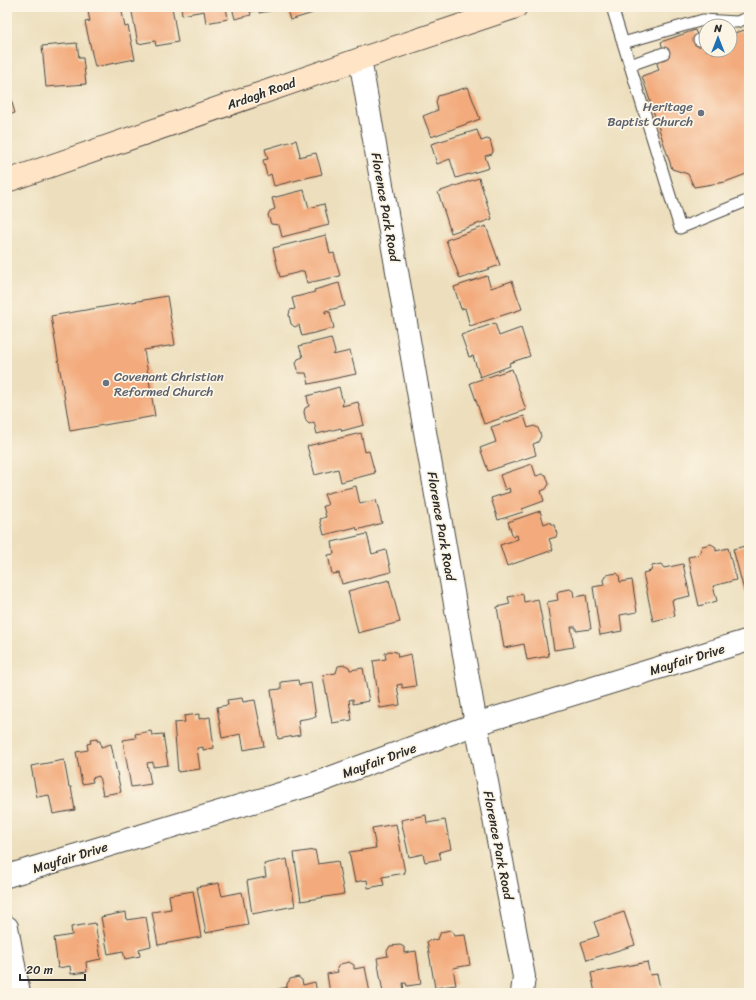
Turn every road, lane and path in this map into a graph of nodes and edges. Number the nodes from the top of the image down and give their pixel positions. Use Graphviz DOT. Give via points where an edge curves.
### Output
graph roads {
  1 [pos="516,7"];
  2 [pos="612,7"];
  3 [pos="749,17"];
  4 [pos="698,21"];
  5 [pos="738,22"];
  6 [pos="623,43"];
  7 [pos="664,53"];
  8 [pos="360,59"];
  9 [pos="630,65"];
  10 [pos="7,181"];
  11 [pos="749,200"];
  12 [pos="749,640"];
  13 [pos="476,724"];
  14 [pos="7,876"];
  15 [pos="7,927"];
  16 [pos="19,993"];
  17 [pos="522,993"];
  1 -- 8 [label="street, Ardagh Road"];
  2 -- 6 [label="lane"];
  3 -- 5 [label="lane"];
  4 -- 6 [label="lane"];
  6 -- 9 [label="lane"];
  7 -- 9 [label="lane"];
  8 -- 10 [label="street, Ardagh Road"];
  8 -- 13 [label="street, Florence Park Road"];
  9 -- 11 [label="lane" via="680,228"];
  12 -- 13 [label="street, Mayfair Drive"];
  13 -- 14 [label="street, Mayfair Drive" via="316,783"];
  13 -- 17 [label="street, Florence Park Road" via="524,977"];
  15 -- 16 [label="street"];
}
